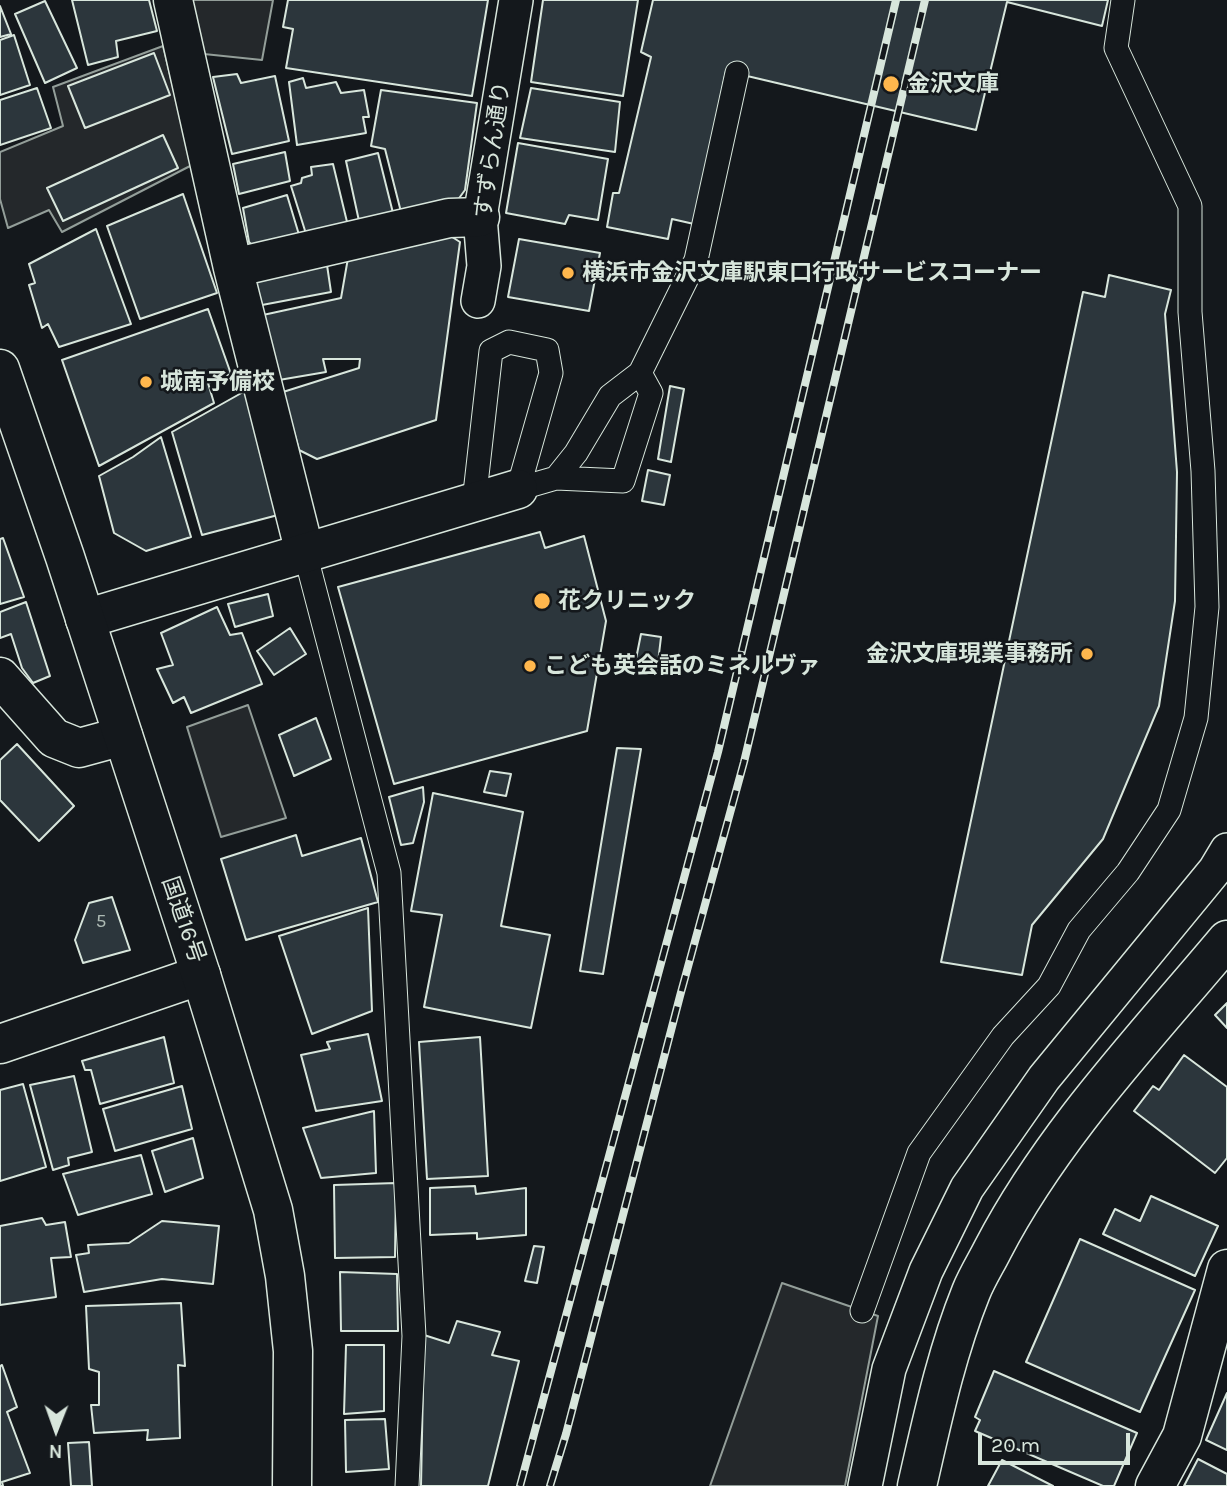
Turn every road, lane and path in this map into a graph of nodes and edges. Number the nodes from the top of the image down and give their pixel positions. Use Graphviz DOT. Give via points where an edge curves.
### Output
graph roads {
  1 [pos="173,0"];
  2 [pos="516,0"];
  3 [pos="1123,0"];
  4 [pos="737,73"];
  5 [pos="480,217"];
  6 [pos="233,268"];
  7 [pos="478,301"];
  8 [pos="0,369"];
  9 [pos="640,373"];
  10 [pos="556,478"];
  11 [pos="518,489"];
  12 [pos="474,502"];
  13 [pos="305,553"];
  14 [pos="85,619"];
  15 [pos="0,677"];
  16 [pos="123,736"];
  17 [pos="1227,850"];
  18 [pos="1227,940"];
  19 [pos="201,975"];
  20 [pos="0,1044"];
  21 [pos="1227,1269"];
  22 [pos="862,1311"];
  23 [pos="292,1486"];
  24 [pos="407,1486"];
  25 [pos="865,1486"];
  26 [pos="917,1486"];
  27 [pos="1155,1486"];
  1 -- 6 [label="main road"];
  2 -- 5 [label="street, すずらん通り"];
  3 -- 22 [label="lane" via="1116,48 1190,206 1190,312 1203,471 1207,607 1196,718 1169,810 1128,872 1079,930 1049,986 1003,1036 919,1153"];
  4 -- 9 [label="lane" via="696,260"];
  5 -- 6 [label="main road" via="449,218"];
  5 -- 7 [label="street, すずらん通り" via="484,266"];
  6 -- 13 [label="main road"];
  8 -- 14 [label="main road, 国道16号"];
  9 -- 10 [label="lane" via="610,396"];
  9 -- 10 [label="lane" via="651,393 623,481"];
  10 -- 11 [label="lane"];
  11 -- 12 [label="main road"];
  11 -- 12 [label="lane" via="551,373 547,350 509,342 491,351"];
  12 -- 13 [label="main road"];
  13 -- 14 [label="main road"];
  13 -- 24 [label="lane" via="389,873 414,1336"];
  14 -- 16 [label="main road, 国道16号"];
  15 -- 16 [label="main road" via="54,738 79,748"];
  16 -- 19 [label="main road, 国道16号"];
  17 -- 25 [label="street" via="1044,1078 967,1188 926,1271 889,1369"];
  18 -- 26 [label="main road" via="1084,1111 1011,1215 971,1291 941,1384"];
  19 -- 20 [label="main road"];
  19 -- 23 [label="main road, 国道16号" via="273,1210 285,1276 293,1351"];
  21 -- 27 [label="main road" via="1182,1436"];
}
